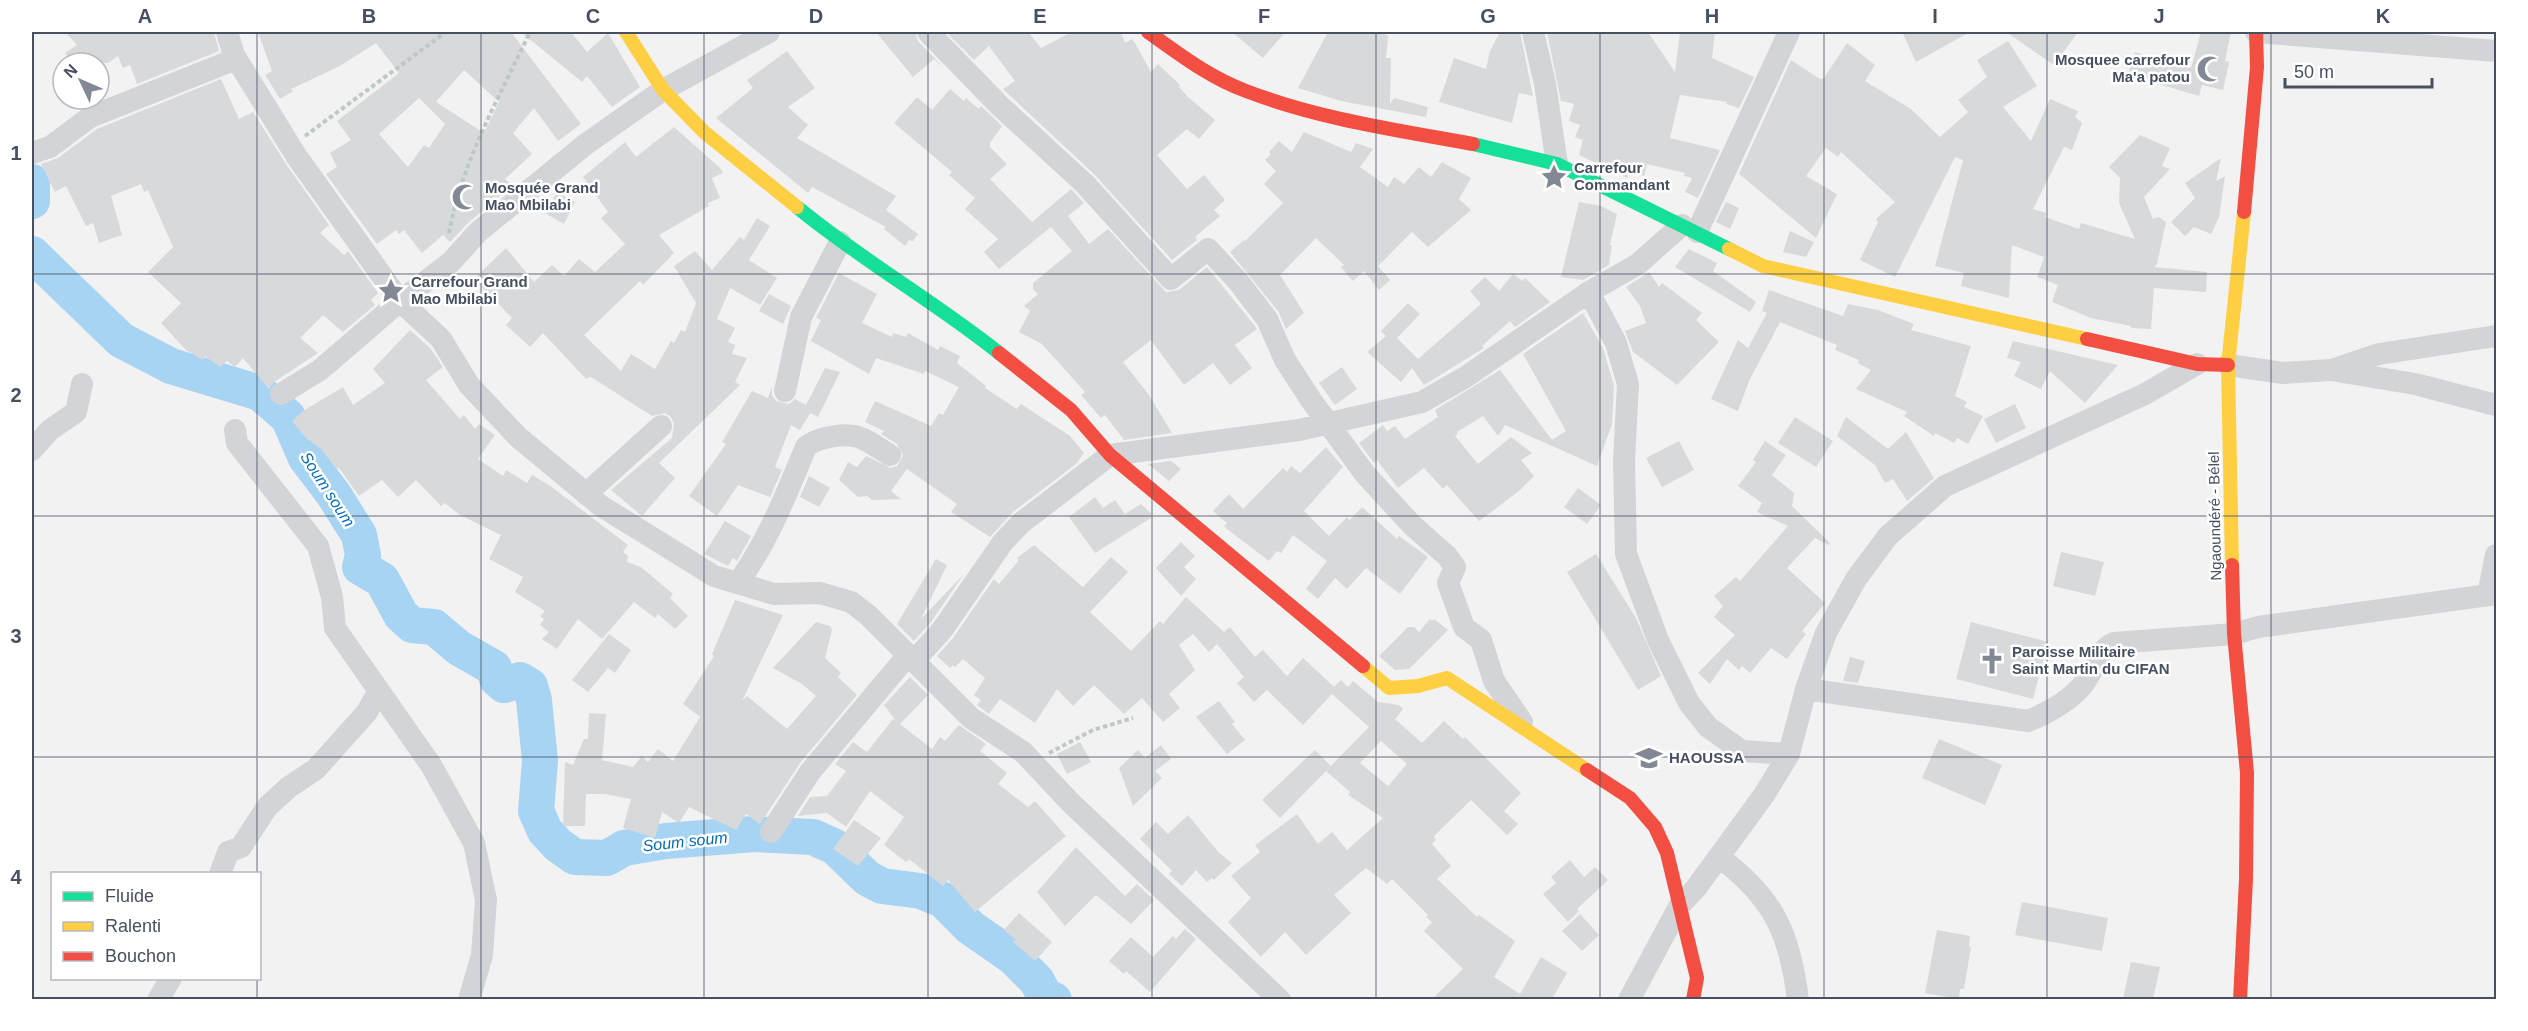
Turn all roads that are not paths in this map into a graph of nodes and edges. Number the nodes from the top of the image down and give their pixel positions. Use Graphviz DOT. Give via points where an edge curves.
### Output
graph roads {
  1 [pos="227,32"];
  2 [pos="626,32"];
  3 [pos="769,32"];
  4 [pos="928,32"];
  5 [pos="1148,32"];
  6 [pos="1533,32"];
  7 [pos="1789,32"];
  8 [pos="2256,32"];
  9 [pos="2496,51"];
  10 [pos="234,55"];
  11 [pos="663,90"];
  12 [pos="32,153"];
  13 [pos="1557,164"];
  14 [pos="1689,228"];
  15 [pos="840,243"];
  16 [pos="1589,292"];
  17 [pos="400,301"];
  18 [pos="2496,336"];
  19 [pos="2197,364"];
  20 [pos="2228,365"];
  21 [pos="2331,370"];
  22 [pos="82,384"];
  23 [pos="785,391"];
  24 [pos="281,394"];
  25 [pos="2496,405"];
  26 [pos="1329,424"];
  27 [pos="661,426"];
  28 [pos="235,430"];
  29 [pos="32,450"];
  30 [pos="890,455"];
  31 [pos="1110,455"];
  32 [pos="586,494"];
  33 [pos="2496,555"];
  34 [pos="738,583"];
  35 [pos="2492,595"];
  36 [pos="2234,633"];
  37 [pos="911,658"];
  38 [pos="1806,689"];
  39 [pos="378,692"];
  40 [pos="1530,733"];
  41 [pos="1789,754"];
  42 [pos="771,832"];
  43 [pos="1719,857"];
  44 [pos="220,872"];
  45 [pos="1680,905"];
  46 [pos="170,980"];
  47 [pos="158,999"];
  48 [pos="469,999"];
  49 [pos="1280,999"];
  50 [pos="1629,999"];
  51 [pos="1693,999"];
  52 [pos="1798,999"];
  53 [pos="2240,999"];
  1 -- 10 [label="street"];
  2 -- 11 [label="street"];
  3 -- 11 [label="street"];
  4 -- 26 [label="street" via="1000,106 1085,184 1171,279 1208,249 1267,319 1285,360"];
  5 -- 13 [label="street" via="1198,67 1245,91 1337,119 1491,147"];
  6 -- 13 [label="street"];
  7 -- 14 [label="street"];
  8 -- 9 [label="street"];
  8 -- 20 [label="street, Ngaoundéré - Bélel" via="2248,177"];
  10 -- 12 [label="street" via="236,59 90,117 50,147"];
  10 -- 17 [label="street" via="297,157"];
  11 -- 15 [label="street" via="704,132"];
  11 -- 17 [label="street" via="586,144 487,224 451,262"];
  13 -- 14 [label="street"];
  14 -- 16 [label="street"];
  14 -- 19 [label="street" via="1763,266"];
  15 -- 23 [label="street" via="801,317"];
  15 -- 31 [label="street" via="974,333 1071,410"];
  16 -- 26 [label="street" via="1467,376 1422,402"];
  16 -- 41 [label="street" via="1616,343 1628,384 1624,460 1626,554 1658,640 1689,703 1708,727 1742,751"];
  17 -- 24 [label="street" via="320,370"];
  17 -- 32 [label="street" via="441,339 470,385 518,437"];
  18 -- 21 [label="street" via="2379,354"];
  19 -- 20 [label="street"];
  19 -- 38 [label="street" via="2145,394 1945,486 1888,536 1856,579 1826,633"];
  20 -- 21 [label="street" via="2283,373"];
  20 -- 36 [label="street, Ngaoundéré - Bélel"];
  21 -- 25 [label="street" via="2415,384"];
  22 -- 29 [label="street" via="76,412 50,430"];
  26 -- 31 [label="street"];
  26 -- 40 [label="street" via="1365,474 1455,567 1448,584 1464,627 1482,640 1494,681"];
  27 -- 32 [label="street"];
  28 -- 39 [label="street" via="237,443 256,470 318,546 332,597 334,628"];
  30 -- 34 [label="street" via="860,437 812,441 778,516"];
  31 -- 37 [label="street" via="1021,523 942,630"];
  31 -- 40 [label="street" via="1389,688 1447,678"];
  32 -- 34 [label="street" via="714,576"];
  33 -- 35 [label="street"];
  34 -- 37 [label="street" via="774,594 820,592 851,602"];
  35 -- 36 [label="street"];
  36 -- 38 [label="street" via="2110,644 2082,687 2056,709 2028,721"];
  36 -- 53 [label="street, Ngaoundéré - Bélel" via="2247,773"];
  37 -- 42 [label="street" via="810,772"];
  37 -- 49 [label="street" via="971,718 1023,752 1071,803"];
  38 -- 41 [label="street"];
  39 -- 44 [label="street" via="367,712 316,769 267,807 242,847 228,852"];
  39 -- 48 [label="street" via="430,765 474,843 486,900 482,955"];
  40 -- 45 [label="street" via="1630,798 1655,827"];
  41 -- 43 [label="street"];
  43 -- 45 [label="street"];
  43 -- 52 [label="street" via="1748,879 1786,936"];
  45 -- 50 [label="street"];
  45 -- 51 [label="street" via="1697,978"];
  46 -- 47 [label="street"];
}
